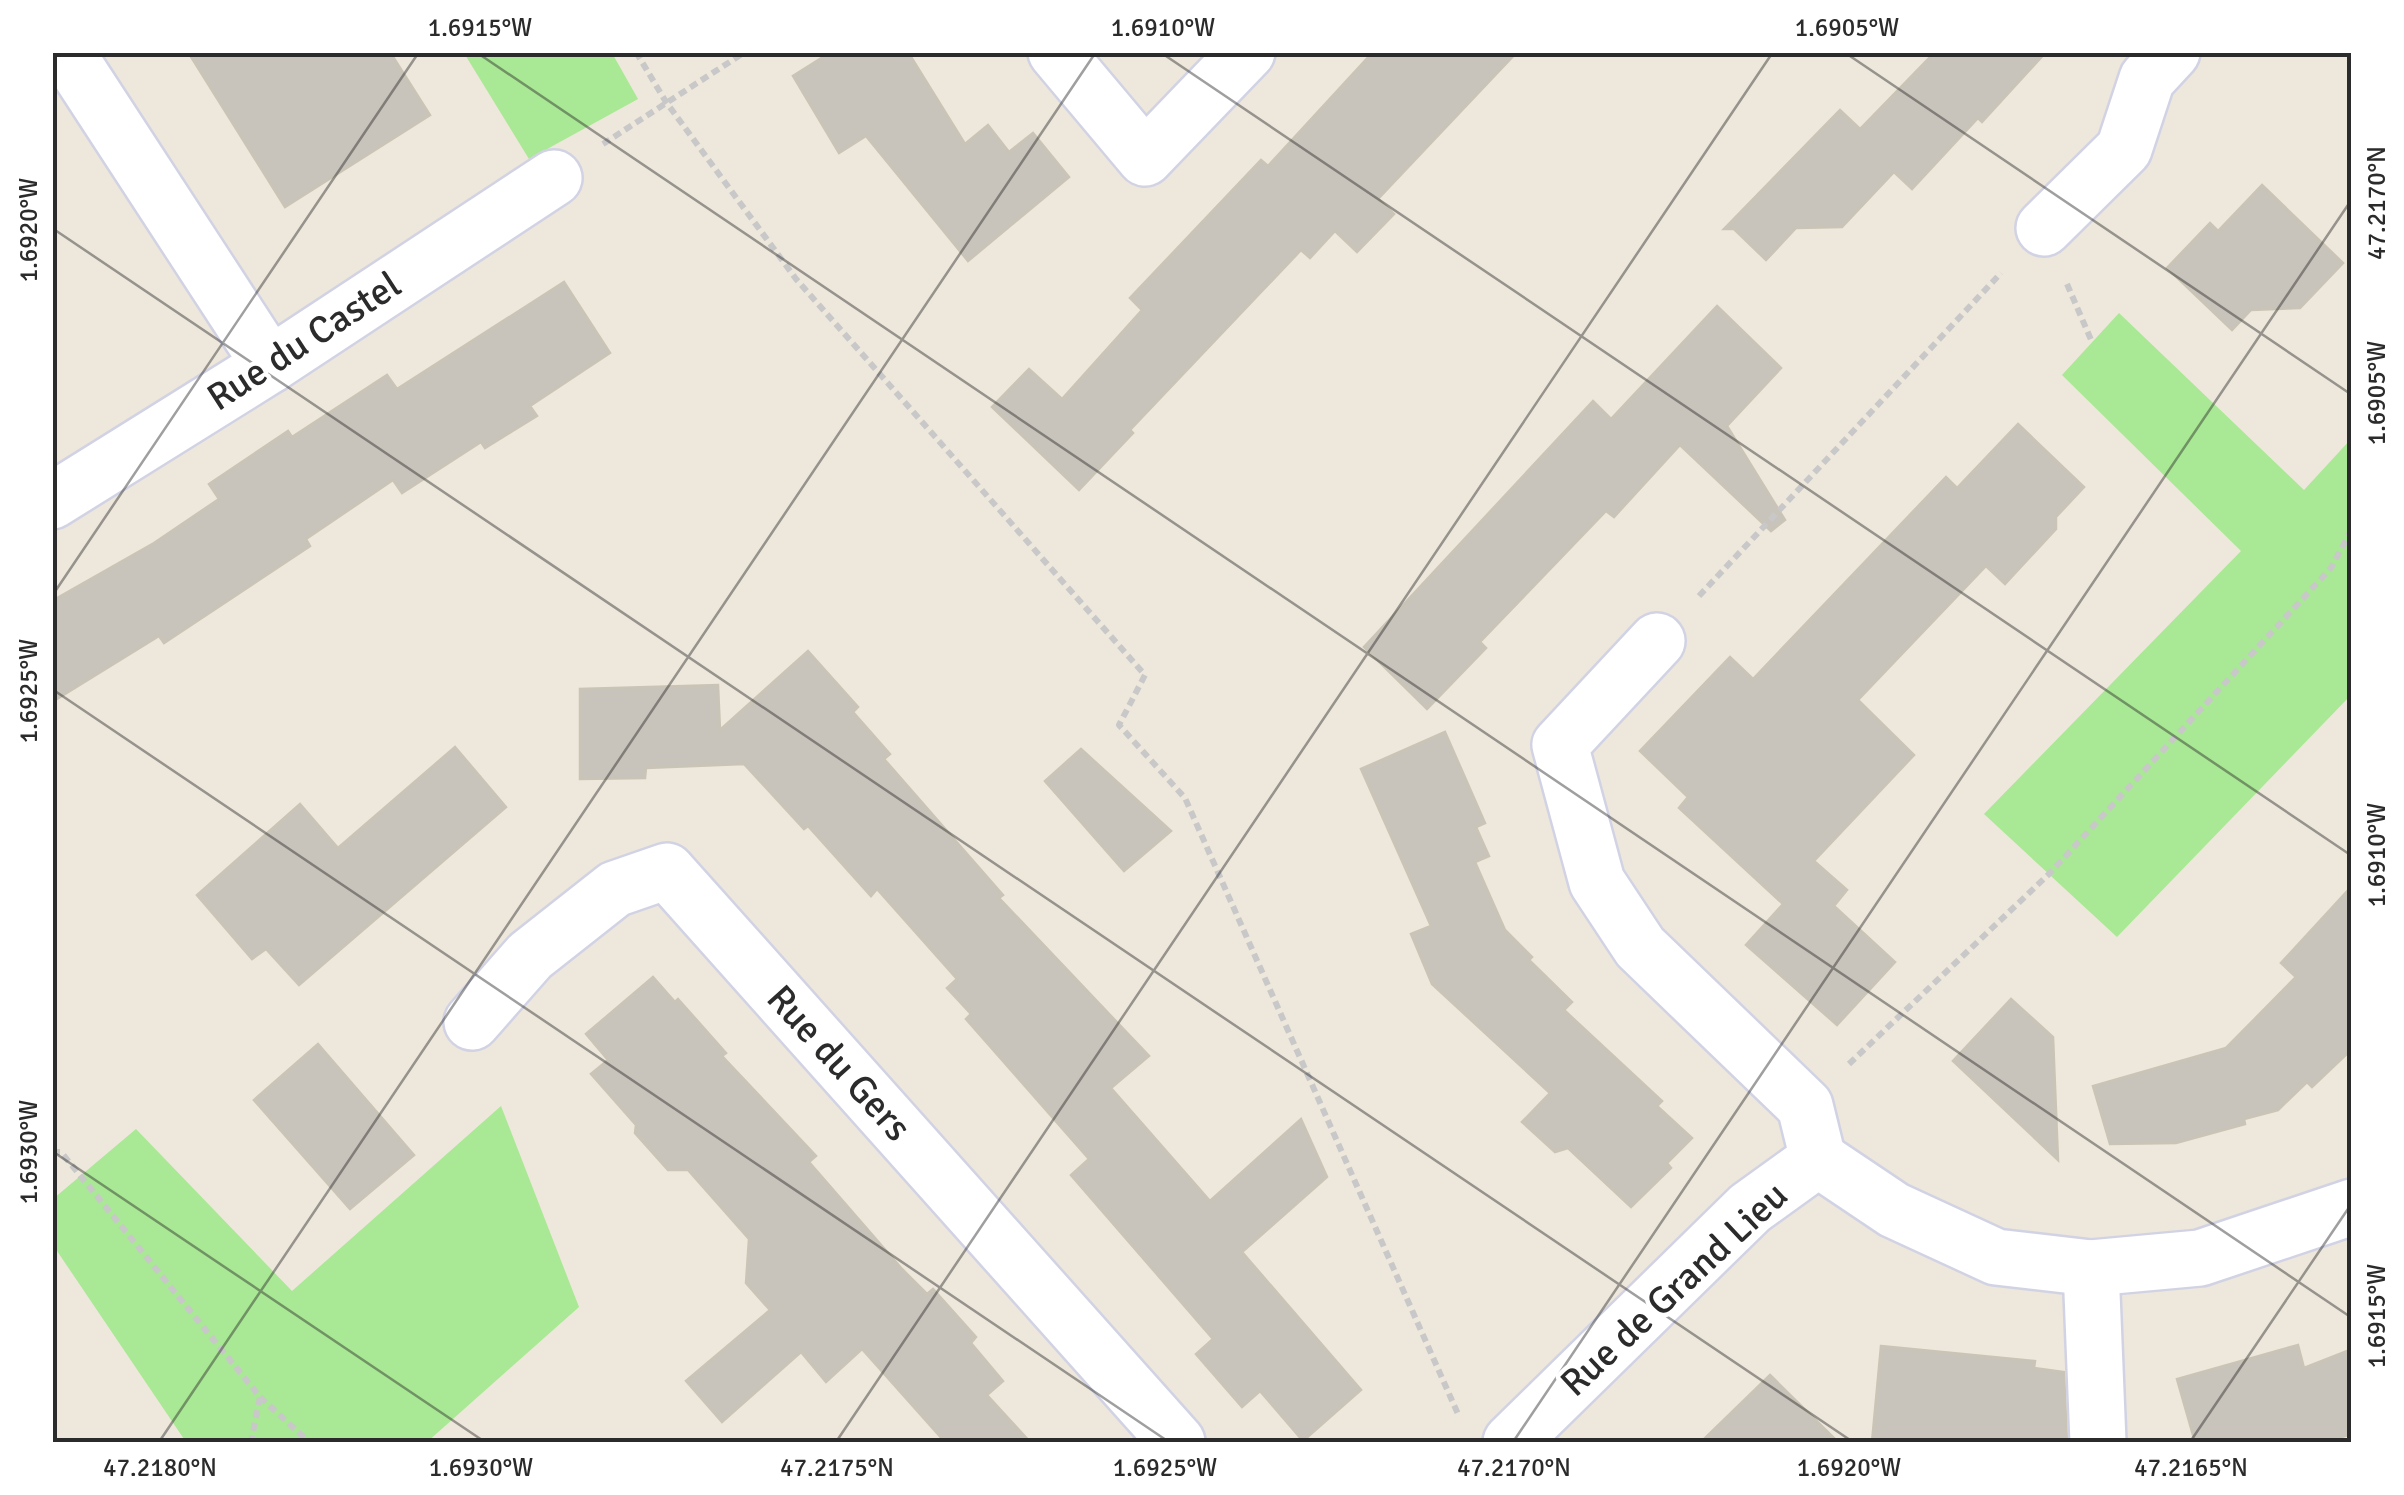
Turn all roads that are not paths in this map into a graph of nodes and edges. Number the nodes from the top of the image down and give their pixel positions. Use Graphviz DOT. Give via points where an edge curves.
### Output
graph roads {
  1 [pos="66,52"];
  2 [pos="1056,52"];
  3 [pos="1246,52"];
  4 [pos="2172,52"];
  5 [pos="554,178"];
  6 [pos="2044,228"];
  7 [pos="270,364"];
  8 [pos="52,501"];
  9 [pos="1657,640"];
  10 [pos="472,1022"];
  11 [pos="1818,1159"];
  12 [pos="2352,1207"];
  13 [pos="2091,1268"];
  14 [pos="1487,1434"];
  15 [pos="1177,1442"];
  16 [pos="2098,1442"];
  1 -- 7 [label="street"];
  2 -- 3 [label="street" via="1144,158"];
  4 -- 6 [label="street" via="2147,79 2124,149"];
  5 -- 7 [label="street, Rue du Castel"];
  7 -- 8 [label="street, Rue du Castel"];
  9 -- 11 [label="street" via="1560,745 1597,882 1640,946 1805,1106"];
  10 -- 15 [label="street, Rue du Gers" via="530,956 615,889 667,872"];
  11 -- 13 [label="street, Rue de Grand Lieu" via="1894,1210 1996,1256"];
  11 -- 14 [label="street, Rue de Grand Lieu" via="1750,1208"];
  12 -- 13 [label="street, Rue de Grand Lieu" via="2200,1258"];
  13 -- 16 [label="street"];
}
